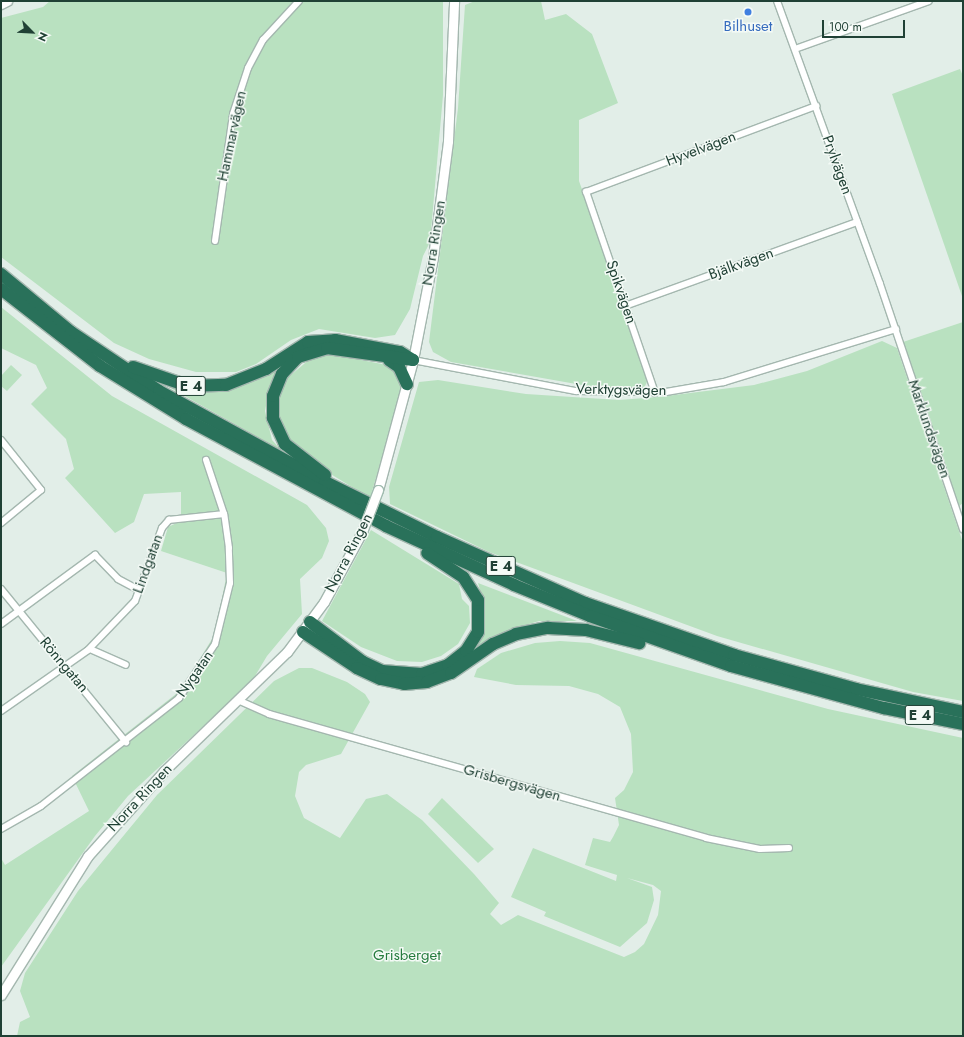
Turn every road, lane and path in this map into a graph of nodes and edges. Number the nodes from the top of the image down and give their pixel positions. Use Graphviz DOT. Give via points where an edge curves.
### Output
graph roads {
  1 [pos="7,1"];
  2 [pos="299,1"];
  3 [pos="454,1"];
  4 [pos="777,1"];
  5 [pos="929,1"];
  6 [pos="1,4"];
  7 [pos="795,49"];
  8 [pos="816,106"];
  9 [pos="586,192"];
  10 [pos="857,222"];
  11 [pos="215,241"];
  12 [pos="1,274"];
  13 [pos="1,289"];
  14 [pos="625,306"];
  15 [pos="896,329"];
  16 [pos="75,334"];
  17 [pos="388,359"];
  18 [pos="413,360"];
  19 [pos="407,384"];
  20 [pos="655,393"];
  21 [pos="1,440"];
  22 [pos="206,460"];
  23 [pos="358,499"];
  24 [pos="224,514"];
  25 [pos="1,524"];
  26 [pos="386,526"];
  27 [pos="963,529"];
  28 [pos="1,589"];
  29 [pos="139,590"];
  30 [pos="20,612"];
  31 [pos="1,624"];
  32 [pos="306,627"];
  33 [pos="90,649"];
  34 [pos="695,654"];
  35 [pos="126,665"];
  36 [pos="65,667"];
  37 [pos="240,701"];
  38 [pos="1,710"];
  39 [pos="963,712"];
  40 [pos="963,724"];
  41 [pos="126,742"];
  42 [pos="1,829"];
  43 [pos="789,848"];
  44 [pos="1,995"];
  1 -- 6 [label="main road"];
  2 -- 11 [label="street, Hammarvägen" via="263,40 248,68 233,114"];
  3 -- 18 [label="main road, Norra Ringen" via="441,201"];
  4 -- 7 [label="street, Prylvägen"];
  5 -- 7 [label="street"];
  7 -- 8 [label="street, Prylvägen"];
  8 -- 9 [label="street, Hyvelvägen"];
  8 -- 10 [label="street, Prylvägen"];
  9 -- 14 [label="street, Spikvägen"];
  10 -- 14 [label="street, Bjälkvägen"];
  10 -- 15 [label="street, Prylvägen"];
  12 -- 16 [label="highway, E 4"];
  13 -- 26 [label="highway, E 4" via="100,366 173,411"];
  14 -- 20 [label="street, Spikvägen"];
  15 -- 20 [label="street, Verktygsvägen" via="724,382"];
  15 -- 27 [label="street, Marklundsvägen"];
  16 -- 18 [label="highway, E 4" via="134,368 188,386 226,385 245,380 308,342 335,340 400,352"];
  16 -- 23 [label="highway, E 4" via="159,391"];
  17 -- 18 [label="highway, E 4"];
  17 -- 19 [label="highway" via="401,370"];
  17 -- 23 [label="highway, E 4" via="326,348 298,357 282,374 273,396 273,418 285,444"];
  18 -- 19 [label="main road, Norra Ringen"];
  18 -- 20 [label="street, Verktygsvägen" via="576,391"];
  19 -- 32 [label="main road, Norra Ringen, bridge" via="378,490 362,532"];
  21 -- 25 [label="street" via="41,490"];
  22 -- 24 [label="street, Nygatan"];
  23 -- 39 [label="highway, E 4" via="516,573 652,628 798,674"];
  24 -- 29 [label="street, Lindgatan" via="169,520 162,528"];
  24 -- 41 [label="street, Nygatan" via="230,583 215,644 180,698"];
  26 -- 32 [label="highway, E 4" via="463,577 478,600 480,619 473,643 458,658 435,671 394,673 363,662"];
  26 -- 34 [label="highway, E 4" via="520,588"];
  28 -- 30 [label="street, Rönngatan"];
  29 -- 30 [label="street" via="118,579 95,555"];
  29 -- 33 [label="street, Lindgatan" via="135,601"];
  30 -- 31 [label="street"];
  30 -- 36 [label="street, Rönngatan"];
  32 -- 34 [label="highway, E 4" via="356,668 381,680 404,684 427,682 451,673 493,644 516,634 548,628 586,630"];
  32 -- 37 [label="main road, Norra Ringen"];
  33 -- 35 [label="street"];
  33 -- 36 [label="street, Lindgatan"];
  34 -- 40 [label="highway, E 4" via="884,708"];
  36 -- 38 [label="street, Lindgatan"];
  36 -- 41 [label="street, Rönngatan"];
  37 -- 43 [label="street, Grisbergsvägen" via="269,714 706,838 760,848"];
  37 -- 44 [label="main road, Norra Ringen" via="164,771 88,856"];
  41 -- 42 [label="street, Nygatan" via="41,806"];
}
